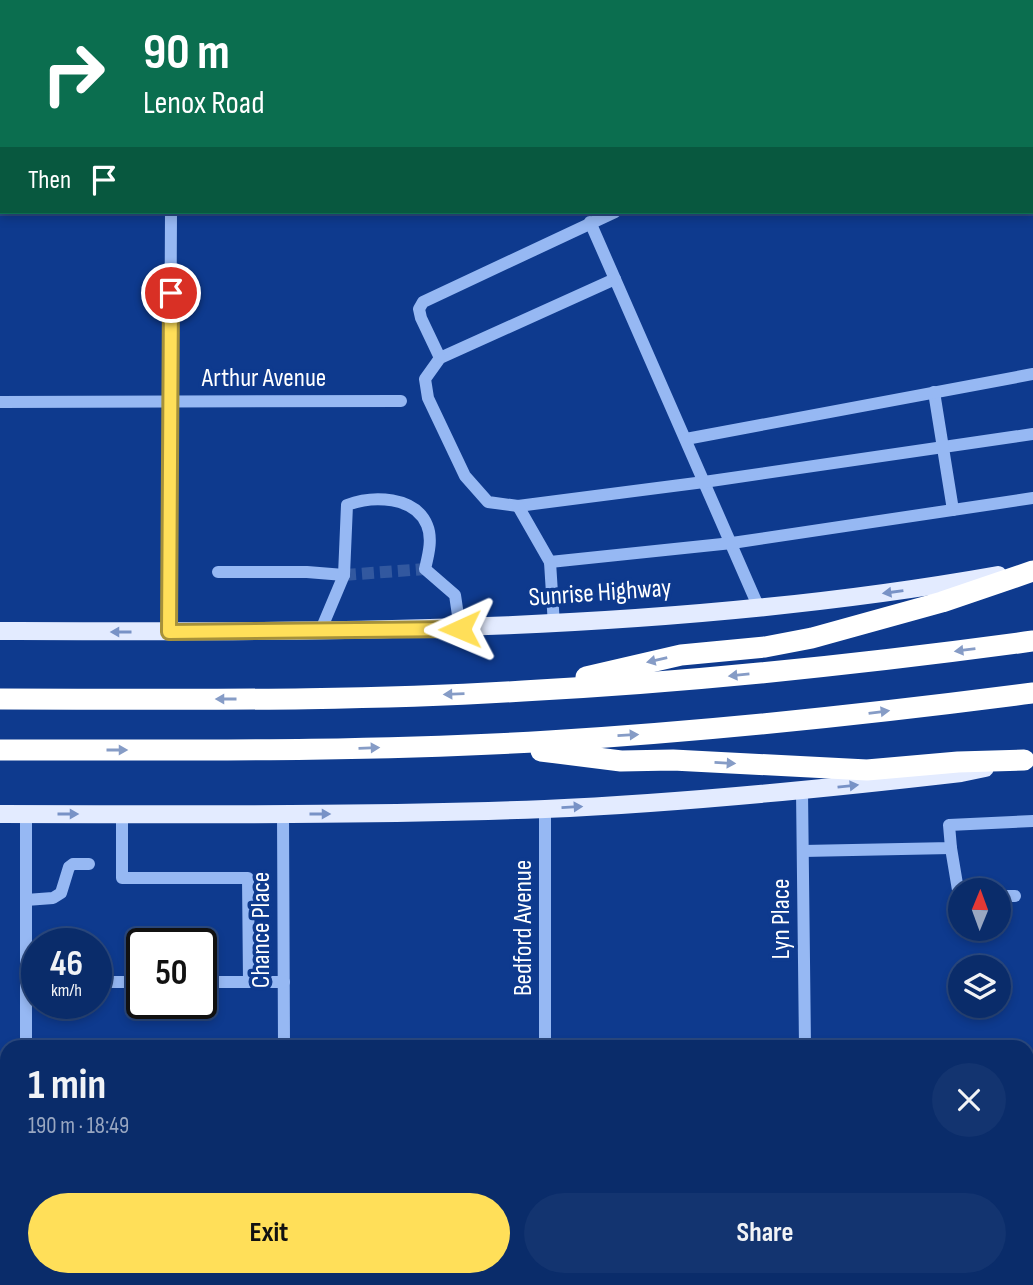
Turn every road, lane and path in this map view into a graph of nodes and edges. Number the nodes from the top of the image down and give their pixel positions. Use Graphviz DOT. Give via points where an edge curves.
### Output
graph roads {
  1 [pos="171,214"];
  2 [pos="610,214"];
  3 [pos="590,222"];
  4 [pos="615,279"];
  5 [pos="440,358"];
  6 [pos="1033,374"];
  7 [pos="934,392"];
  8 [pos="171,401"];
  9 [pos="401,401"];
  10 [pos="0,402"];
  11 [pos="1033,434"];
  12 [pos="685,439"];
  13 [pos="942,447"];
  14 [pos="704,482"];
  15 [pos="1033,498"];
  16 [pos="518,506"];
  17 [pos="953,510"];
  18 [pos="732,543"];
  19 [pos="550,562"];
  20 [pos="1033,570"];
  21 [pos="218,572"];
  22 [pos="344,575"];
  23 [pos="759,608"];
  24 [pos="554,625"];
  25 [pos="460,629"];
  26 [pos="0,631"];
  27 [pos="169,632"];
  28 [pos="320,632"];
  29 [pos="1033,641"];
  30 [pos="0,692"];
  31 [pos="522,692"];
  32 [pos="1033,693"];
  33 [pos="0,699"];
  34 [pos="57,699"];
  35 [pos="486,744"];
  36 [pos="0,750"];
  37 [pos="1028,760"];
  38 [pos="802,791"];
  39 [pos="545,809"];
  40 [pos="0,814"];
  41 [pos="26,814"];
  42 [pos="122,814"];
  43 [pos="283,814"];
  44 [pos="1033,821"];
  45 [pos="951,848"];
  46 [pos="803,851"];
  47 [pos="89,864"];
  48 [pos="956,878"];
  49 [pos="26,900"];
  50 [pos="28,928"];
  51 [pos="217,982"];
  52 [pos="249,982"];
  53 [pos="284,982"];
  54 [pos="28,1019"];
  55 [pos="26,1040"];
  56 [pos="284,1040"];
  57 [pos="545,1040"];
  58 [pos="805,1040"];
  1 -- 8 [label="street"];
  2 -- 3 [label="street"];
  3 -- 4 [label="street"];
  3 -- 5 [label="street" via="423,302 421,318"];
  4 -- 5 [label="street"];
  4 -- 12 [label="street"];
  5 -- 16 [label="street" via="425,379 428,398 465,476 488,502"];
  6 -- 7 [label="street"];
  7 -- 12 [label="street"];
  7 -- 13 [label="street"];
  8 -- 9 [label="street, Arthur Avenue"];
  8 -- 10 [label="street, Arthur Avenue"];
  8 -- 27 [label="street"];
  11 -- 13 [label="street"];
  12 -- 14 [label="street"];
  13 -- 14 [label="street"];
  13 -- 17 [label="street"];
  14 -- 16 [label="street"];
  14 -- 18 [label="street"];
  15 -- 17 [label="street"];
  16 -- 19 [label="street"];
  17 -- 18 [label="street"];
  18 -- 19 [label="street"];
  18 -- 23 [label="street"];
  19 -- 24 [label="street"];
  20 -- 23 [label="main road, Sunrise Highway, one-way"];
  20 -- 31 [label="highway, one-way" via="942,602 813,638 681,655"];
  21 -- 22 [label="street"];
  22 -- 25 [label="street" via="348,505 378,499 418,510 428,527 430,549 425,569 455,595"];
  22 -- 28 [label="street"];
  23 -- 24 [label="main road, Sunrise Highway"];
  24 -- 25 [label="main road, Sunrise Highway"];
  25 -- 28 [label="main road, Sunrise Highway"];
  27 -- 26 [label="main road, Sunrise Highway, one-way"];
  27 -- 28 [label="main road, Sunrise Highway"];
  29 -- 31 [label="highway, one-way" via="723,677"];
  30 -- 34 [label="highway"];
  31 -- 34 [label="highway, one-way"];
  35 -- 32 [label="highway, one-way" via="740,727"];
  33 -- 34 [label="highway"];
  36 -- 35 [label="highway, one-way" via="302,750"];
  35 -- 37 [label="highway, one-way" via="621,761 867,770"];
  38 -- 37 [label="main road, one-way" via="961,773"];
  39 -- 38 [label="main road, one-way"];
  38 -- 46 [label="street, Lyn Place"];
  43 -- 39 [label="main road, one-way"];
  39 -- 57 [label="street, Bedford Avenue"];
  40 -- 41 [label="main road"];
  41 -- 42 [label="main road, one-way"];
  41 -- 49 [label="street"];
  42 -- 43 [label="main road"];
  42 -- 52 [label="street" via="122,878 248,878"];
  43 -- 53 [label="street, Chance Place"];
  44 -- 45 [label="street" via="949,825"];
  45 -- 46 [label="street"];
  45 -- 48 [label="street"];
  46 -- 58 [label="street, Lyn Place"];
  47 -- 49 [label="street" via="69,867 61,893 54,898"];
  49 -- 50 [label="street"];
  51 -- 52 [label="street"];
  52 -- 53 [label="street"];
  53 -- 56 [label="street, Chance Place"];
  54 -- 55 [label="street"];
}
